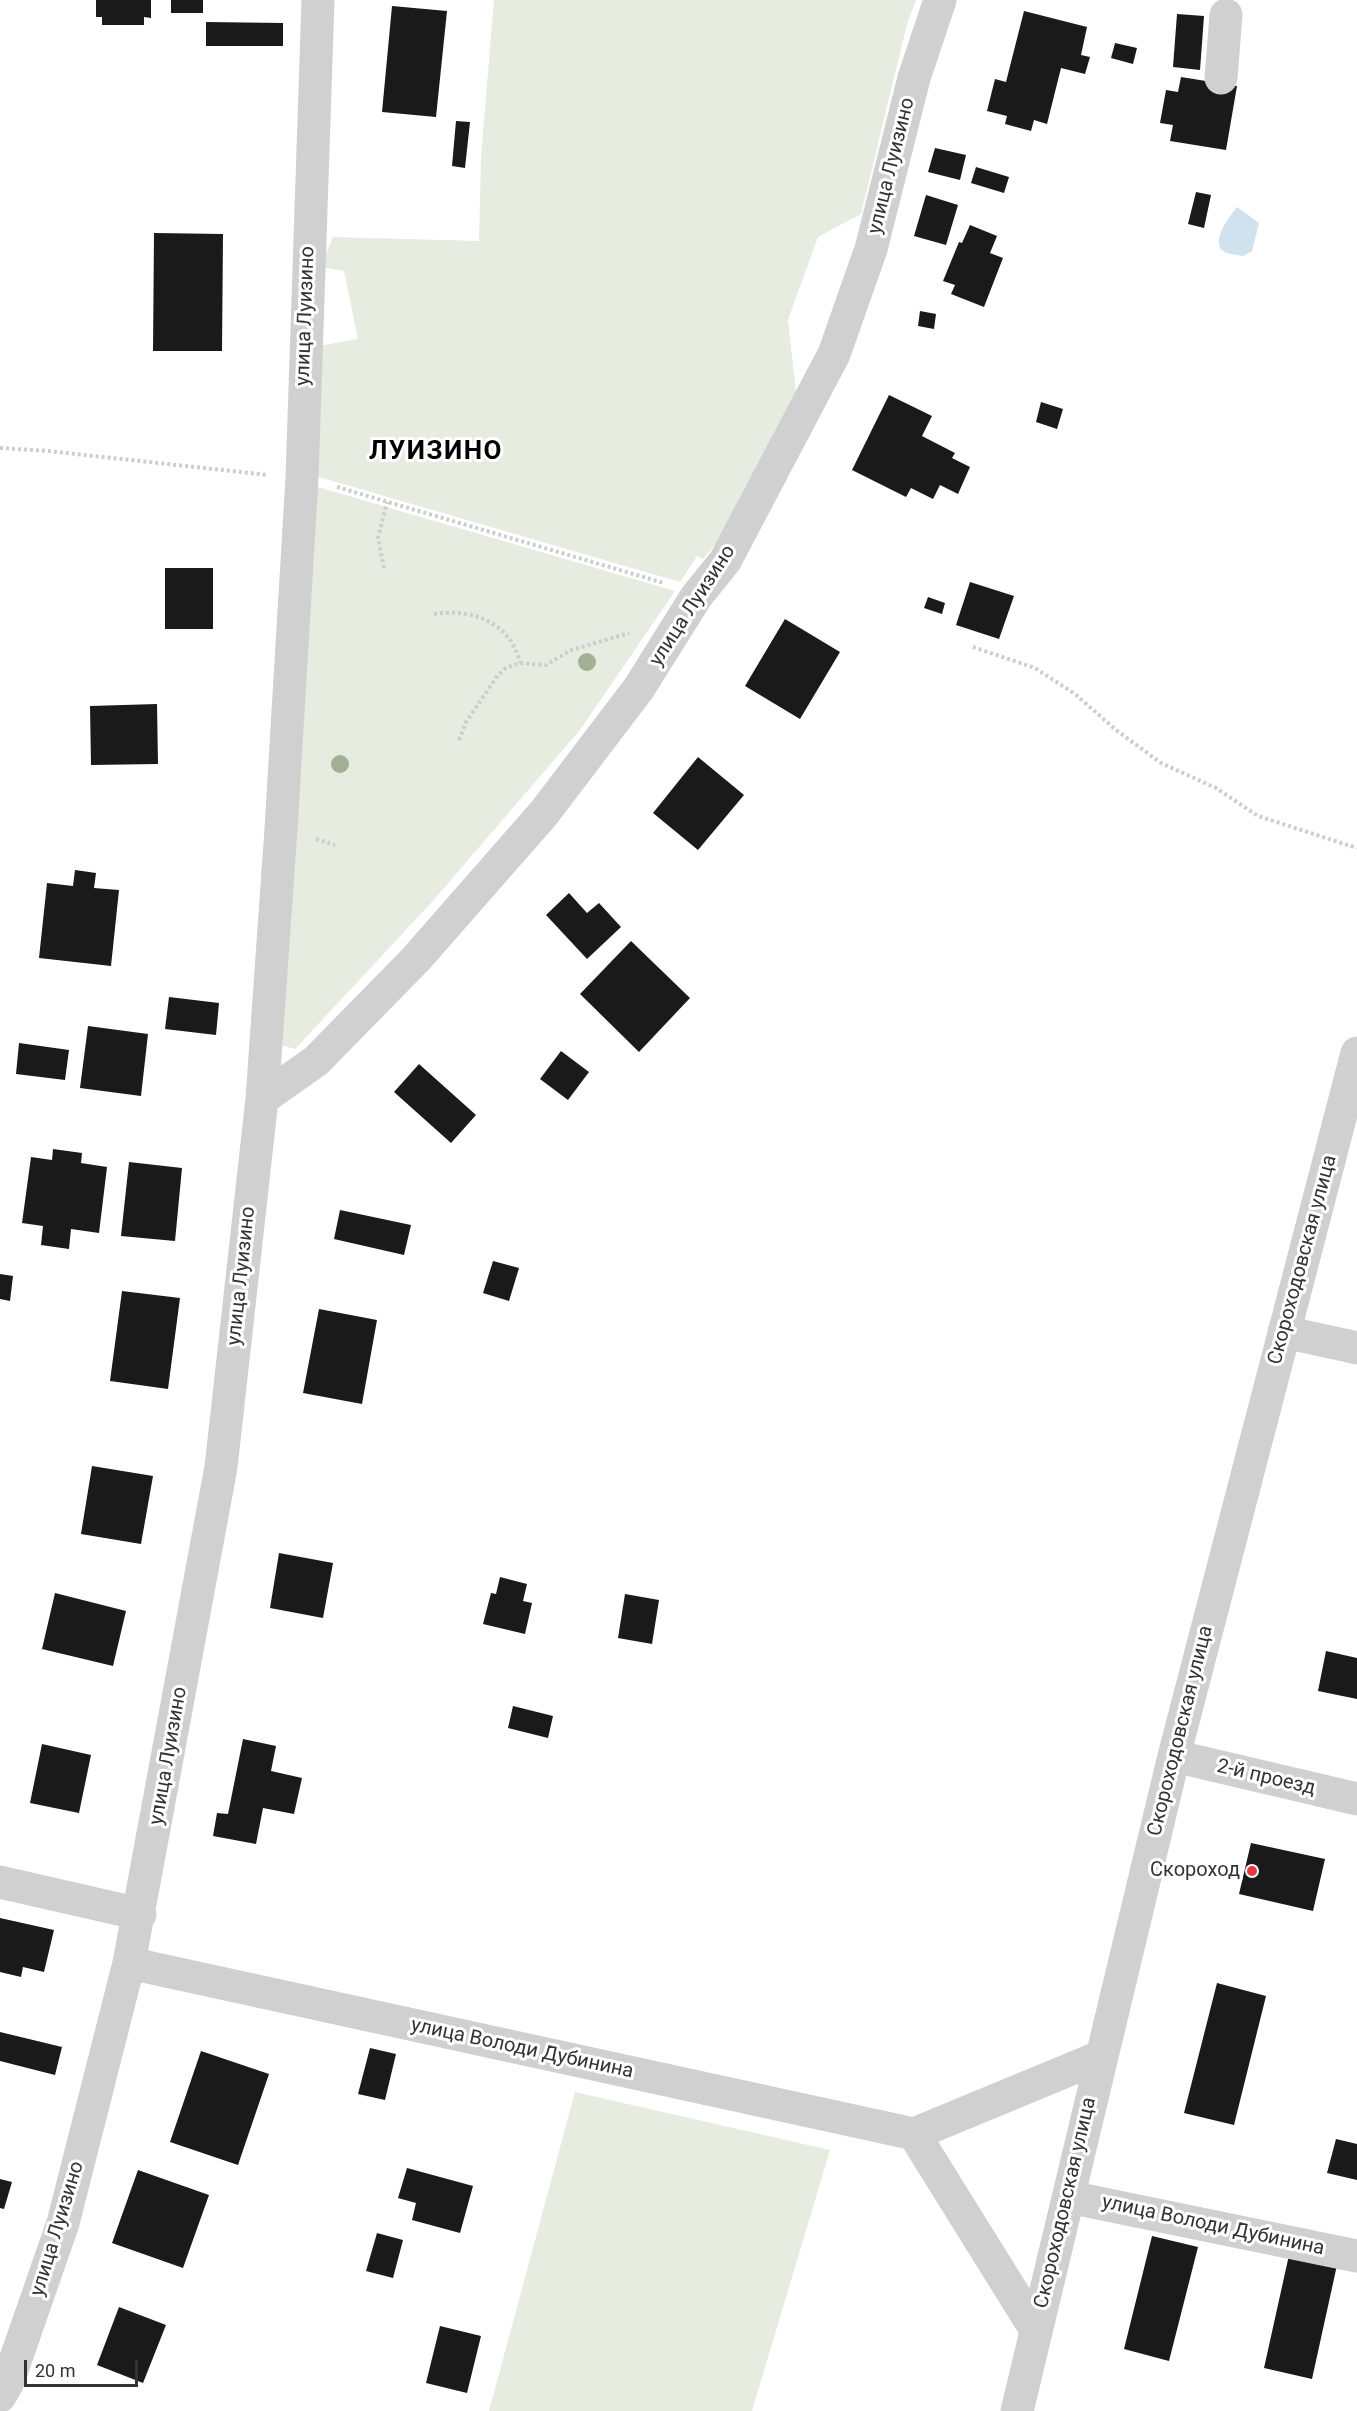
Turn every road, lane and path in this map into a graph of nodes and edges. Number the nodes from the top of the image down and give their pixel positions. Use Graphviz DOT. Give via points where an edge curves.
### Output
graph roads {
  1 [pos="318,0"];
  2 [pos="940,0"];
  3 [pos="1227,15"];
  4 [pos="1221,78"];
  5 [pos="0,448"];
  6 [pos="302,478"];
  7 [pos="387,502"];
  8 [pos="384,568"];
  9 [pos="666,584"];
  10 [pos="434,614"];
  11 [pos="638,628"];
  12 [pos="973,647"];
  13 [pos="519,663"];
  14 [pos="459,740"];
  15 [pos="1357,848"];
  16 [pos="1357,1053"];
  17 [pos="262,1099"];
  18 [pos="1284,1332"];
  19 [pos="1357,1348"];
  20 [pos="1174,1756"];
  21 [pos="1357,1799"];
  22 [pos="0,1881"];
  23 [pos="140,1914"];
  24 [pos="129,1963"];
  25 [pos="1100,2057"];
  26 [pos="914,2134"];
  27 [pos="1069,2197"];
  28 [pos="1357,2256"];
  29 [pos="1036,2330"];
  30 [pos="0,2396"];
  31 [pos="1017,2411"];
  1 -- 6 [label="street, улица Луизино"];
  2 -- 17 [label="street, улица Луизино" via="914,78 871,249 834,354 725,561 696,597 639,687 544,813 416,959 316,1061"];
  3 -- 4 [label="street"];
  5 -- 6 [label="path"];
  6 -- 7 [label="path"];
  6 -- 17 [label="street, улица Луизино"];
  7 -- 8 [label="path" via="378,538"];
  7 -- 9 [label="path"];
  10 -- 13 [label="path" via="464,612 487,620 510,642"];
  11 -- 13 [label="path" via="620,638 571,650 546,665"];
  12 -- 15 [label="path" via="1035,668 1075,694 1161,763 1216,788 1258,816"];
  13 -- 14 [label="path" via="498,675 466,722"];
  16 -- 18 [label="street, Скороходовская улица"];
  17 -- 23 [label="street, улица Луизино" via="221,1467"];
  18 -- 19 [label="street"];
  18 -- 20 [label="street, Скороходовская улица"];
  20 -- 21 [label="street, 2-й проезд"];
  20 -- 25 [label="street, Скороходовская улица"];
  22 -- 23 [label="street"];
  23 -- 24 [label="street, улица Луизино"];
  24 -- 26 [label="street, улица Володи Дубинина"];
  24 -- 30 [label="street, улица Луизино" via="63,2223"];
  25 -- 26 [label="street"];
  25 -- 27 [label="street, Скороходовская улица"];
  26 -- 29 [label="street"];
  27 -- 28 [label="street, улица Володи Дубинина"];
  27 -- 29 [label="street, Скороходовская улица"];
  29 -- 31 [label="street, Скороходовская улица"];
}
